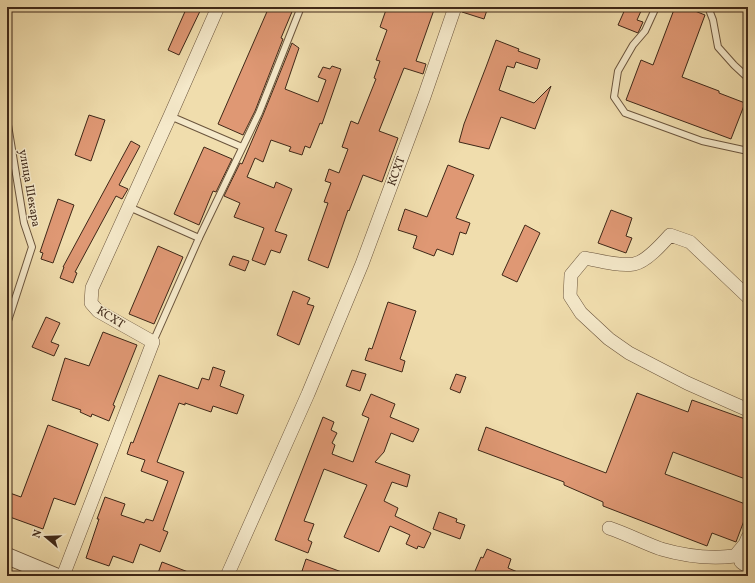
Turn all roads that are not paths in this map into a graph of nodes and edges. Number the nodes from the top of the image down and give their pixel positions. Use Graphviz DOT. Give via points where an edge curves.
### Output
graph roads {
  1 [pos="218,7"];
  2 [pos="301,7"];
  3 [pos="455,7"];
  4 [pos="656,7"];
  5 [pos="708,7"];
  6 [pos="748,78"];
  7 [pos="170,116"];
  8 [pos="7,124"];
  9 [pos="242,147"];
  10 [pos="748,151"];
  11 [pos="129,206"];
  12 [pos="199,238"];
  13 [pos="748,298"];
  14 [pos="7,324"];
  15 [pos="153,342"];
  16 [pos="748,410"];
  17 [pos="609,528"];
  18 [pos="746,540"];
  19 [pos="7,556"];
  20 [pos="748,567"];
  21 [pos="55,576"];
  22 [pos="63,576"];
  23 [pos="227,576"];
  1 -- 7 [label="street, КСХТ"];
  2 -- 9 [label="lane" via="259,113"];
  3 -- 23 [label="street, КСХТ" via="362,264 308,394"];
  4 -- 10 [label="lane" via="645,31 632,45 618,71 614,97 625,113 702,141"];
  5 -- 6 [label="lane" via="718,47"];
  7 -- 9 [label="lane"];
  7 -- 11 [label="street, КСХТ"];
  8 -- 14 [label="lane, улица Шекара" via="24,223 32,247"];
  9 -- 12 [label="lane"];
  11 -- 12 [label="lane"];
  11 -- 15 [label="street, КСХТ" via="92,288 90,303 98,311"];
  12 -- 15 [label="lane"];
  13 -- 16 [label="street" via="690,242 670,236 653,253 635,264 584,258 571,275 570,296 581,313 609,339 629,353 686,383"];
  15 -- 22 [label="street"];
  17 -- 18 [label="street" via="661,548 719,558 735,556"];
  18 -- 20 [label="street" via="741,562"];
  19 -- 21 [label="street"];
}
